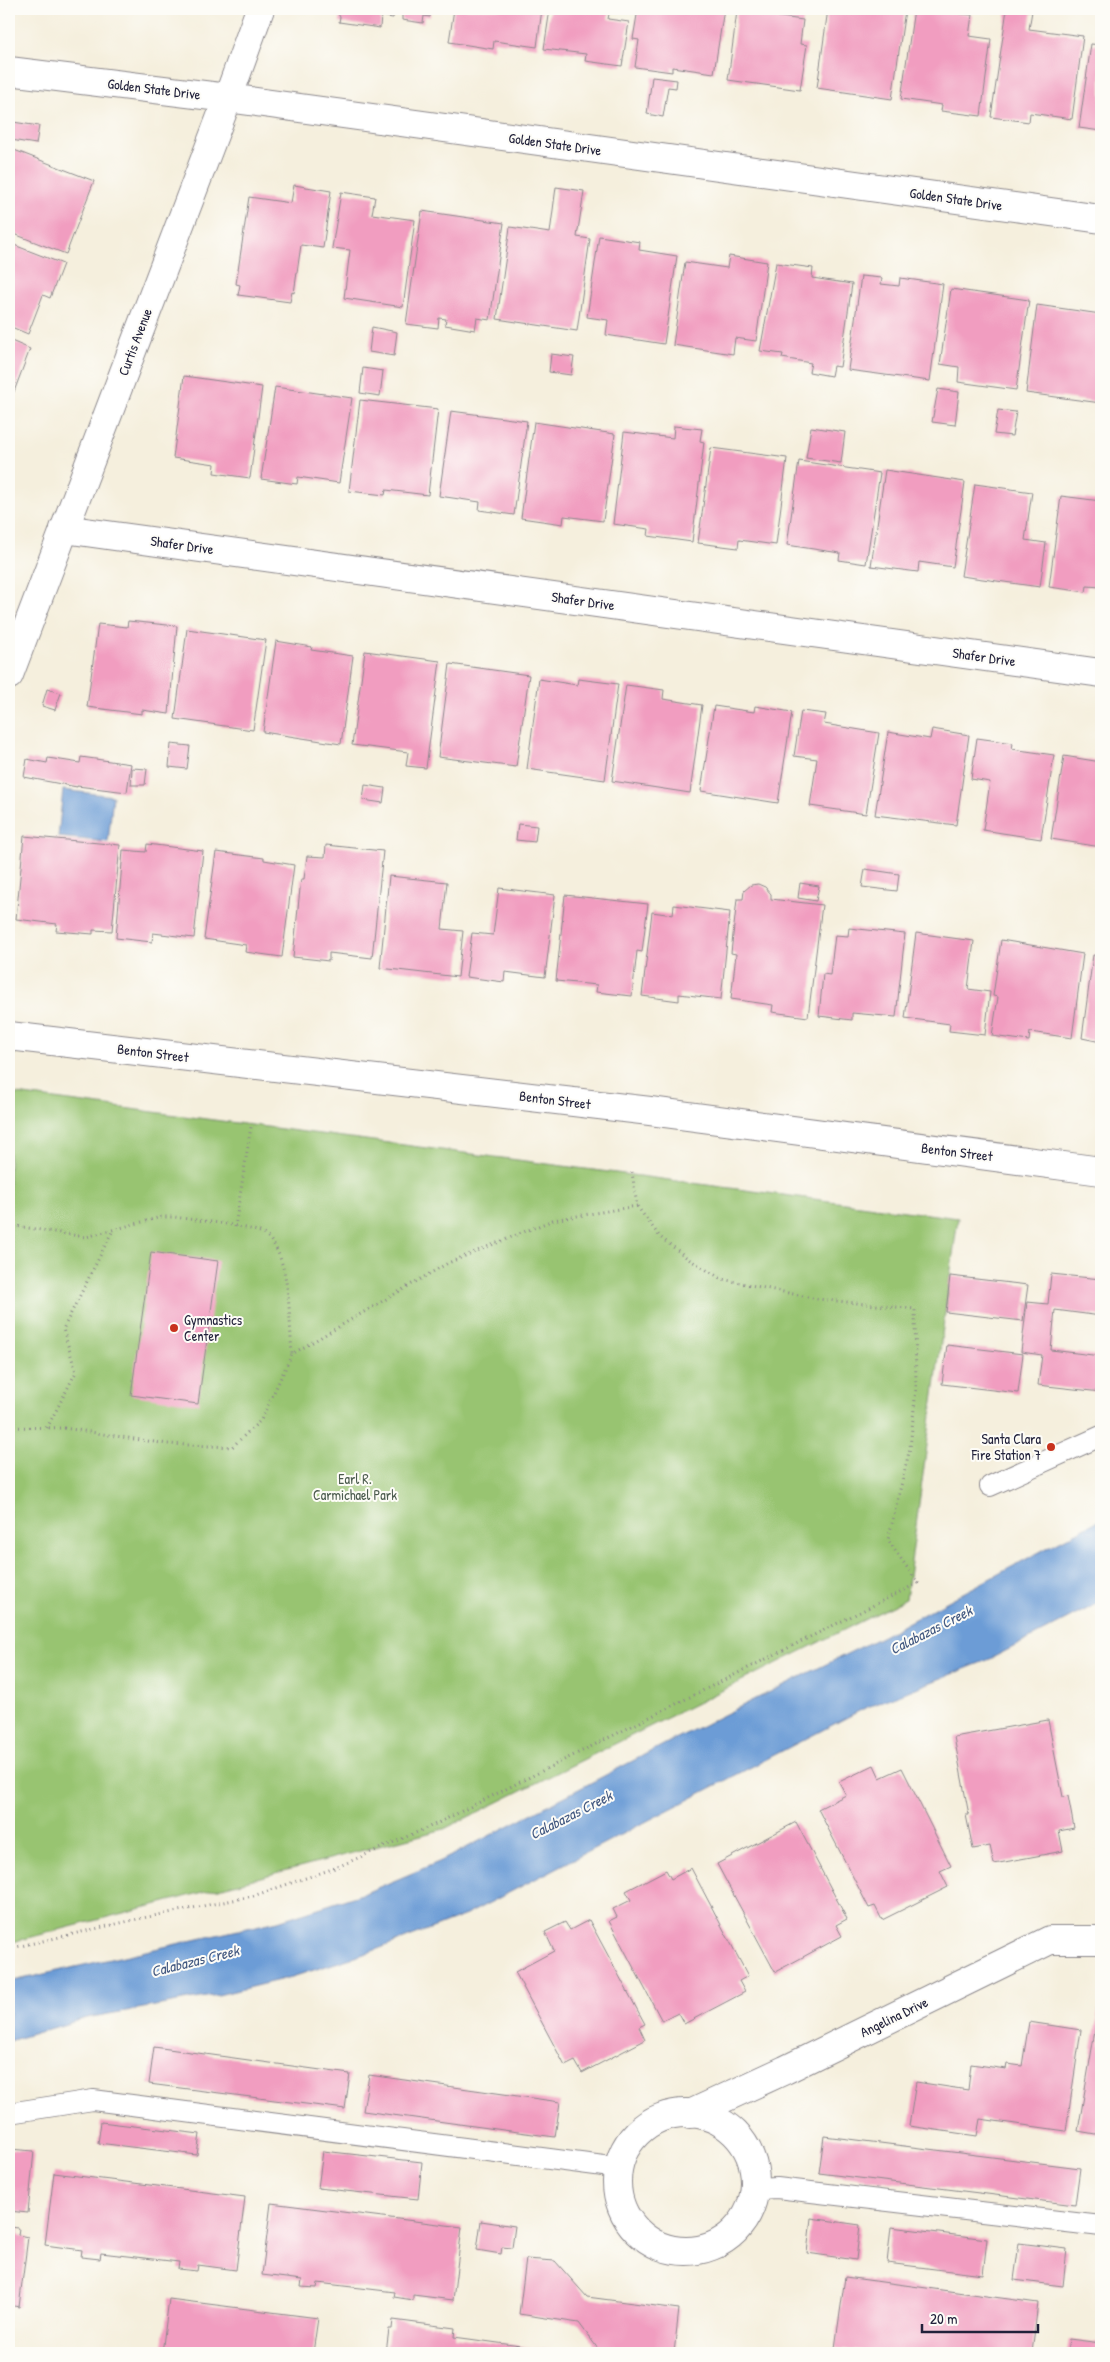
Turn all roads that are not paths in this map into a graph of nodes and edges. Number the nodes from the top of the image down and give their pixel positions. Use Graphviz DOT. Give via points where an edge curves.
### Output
graph roads {
  1 [pos="260,9"];
  2 [pos="9,71"];
  3 [pos="228,98"];
  4 [pos="1101,219"];
  5 [pos="64,529"];
  6 [pos="1101,673"];
  7 [pos="9,674"];
  8 [pos="9,1036"];
  9 [pos="1101,1170"];
  10 [pos="1101,1436"];
  11 [pos="990,1486"];
  12 [pos="1101,1940"];
  13 [pos="9,2112"];
  14 [pos="690,2114"];
  15 [pos="619,2168"];
  16 [pos="755,2189"];
  17 [pos="1101,2226"];
  1 -- 3 [label="street, Curtis Avenue"];
  2 -- 3 [label="street, Golden State Drive"];
  3 -- 4 [label="street, Golden State Drive"];
  3 -- 5 [label="street, Curtis Avenue"];
  5 -- 6 [label="street, Shafer Drive"];
  5 -- 7 [label="street, Curtis Avenue"];
  8 -- 9 [label="street, Benton Street" via="650,1111"];
  10 -- 11 [label="lane"];
  12 -- 14 [label="street, Angelina Drive" via="1050,1940"];
  13 -- 15 [label="lane" via="92,2100"];
  14 -- 15 [label="street, Angelina Drive" via="653,2122 637,2134 625,2149"];
  14 -- 16 [label="street, Angelina Drive" via="712,2119 731,2130 746,2146 754,2167"];
  15 -- 16 [label="street, Angelina Drive" via="617,2188 622,2208 632,2226 666,2248 686,2251 706,2248 725,2240 740,2226 751,2208"];
  16 -- 17 [label="lane" via="777,2188"];
}
